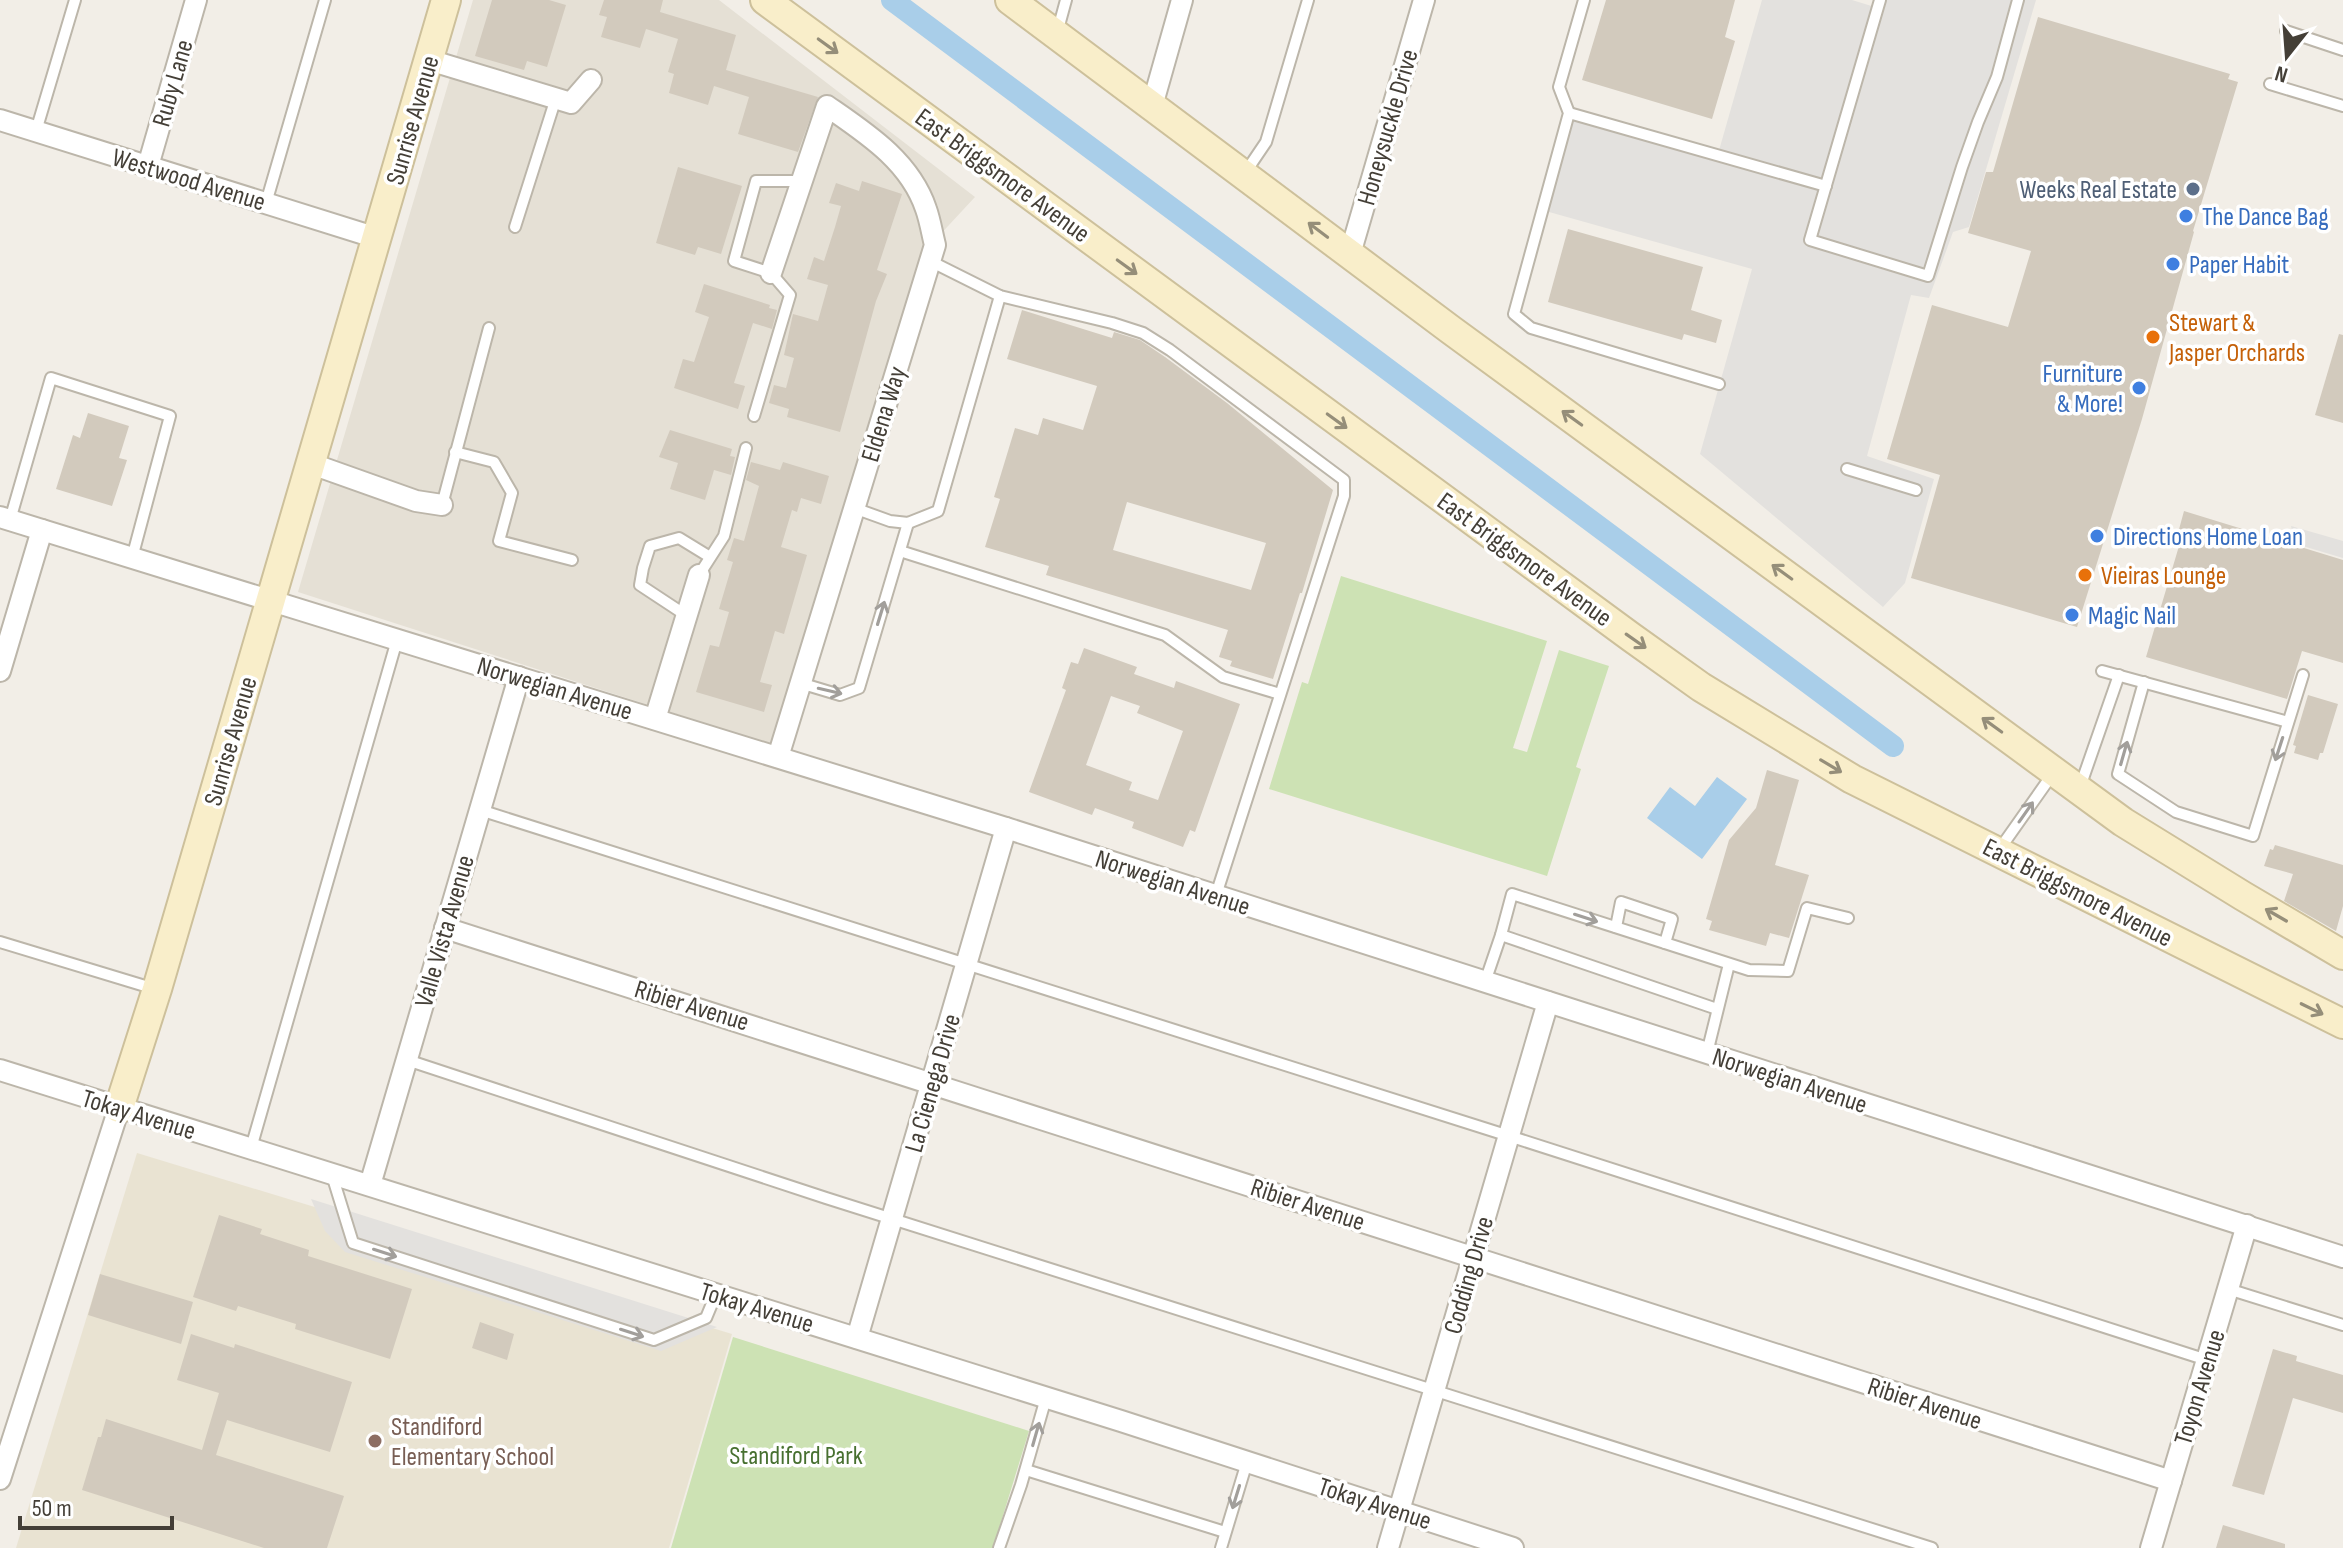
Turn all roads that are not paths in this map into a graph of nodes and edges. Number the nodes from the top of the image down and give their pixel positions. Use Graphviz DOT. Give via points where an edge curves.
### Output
graph roads {
  1 [pos="75,0"];
  2 [pos="196,0"];
  3 [pos="325,0"];
  4 [pos="446,0"];
  5 [pos="765,0"];
  6 [pos="1010,0"];
  7 [pos="1066,0"];
  8 [pos="1182,0"];
  9 [pos="1308,0"];
  10 [pos="1424,0"];
  11 [pos="1584,0"];
  12 [pos="1880,0"];
  13 [pos="2018,0"];
  14 [pos="2286,31"];
  15 [pos="1056,35"];
  16 [pos="2343,50"];
  17 [pos="429,60"];
  18 [pos="591,80"];
  19 [pos="2270,84"];
  20 [pos="556,98"];
  21 [pos="1152,106"];
  22 [pos="2343,106"];
  23 [pos="1569,113"];
  24 [pos="0,120"];
  25 [pos="36,131"];
  26 [pos="148,166"];
  27 [pos="1243,175"];
  28 [pos="802,181"];
  29 [pos="1826,186"];
  30 [pos="266,203"];
  31 [pos="515,227"];
  32 [pos="377,238"];
  33 [pos="1350,254"];
  34 [pos="930,261"];
  35 [pos="771,273"];
  36 [pos="1000,296"];
  37 [pos="489,328"];
  38 [pos="1719,384"];
  39 [pos="754,416"];
  40 [pos="746,448"];
  41 [pos="455,452"];
  42 [pos="312,464"];
  43 [pos="1847,469"];
  44 [pos="1916,490"];
  45 [pos="442,505"];
  46 [pos="854,508"];
  47 [pos="5,518"];
  48 [pos="908,523"];
  49 [pos="42,530"];
  50 [pos="900,551"];
  51 [pos="710,557"];
  52 [pos="132,558"];
  53 [pos="572,560"];
  54 [pos="699,575"];
  55 [pos="271,601"];
  56 [pos="687,616"];
  57 [pos="397,640"];
  58 [pos="2,660"];
  59 [pos="2102,671"];
  60 [pos="2119,675"];
  61 [pos="2303,675"];
  62 [pos="519,677"];
  63 [pos="2144,682"];
  64 [pos="800,683"];
  65 [pos="1280,694"];
  66 [pos="655,719"];
  67 [pos="2288,722"];
  68 [pos="778,757"];
  69 [pos="2055,771"];
  70 [pos="2079,789"];
  71 [pos="480,810"];
  72 [pos="1006,828"];
  73 [pos="1998,852"];
  74 [pos="1216,895"];
  75 [pos="1848,918"];
  76 [pos="1616,927"];
  77 [pos="445,928"];
  78 [pos="1501,935"];
  79 [pos="0,942"];
  80 [pos="1665,943"];
  81 [pos="2343,955"];
  82 [pos="1729,964"];
  83 [pos="966,965"];
  84 [pos="1485,982"];
  85 [pos="157,989"];
  86 [pos="1548,1002"];
  87 [pos="1717,1009"];
  88 [pos="2343,1024"];
  89 [pos="1707,1053"];
  90 [pos="407,1060"];
  91 [pos="1,1074"];
  92 [pos="932,1081"];
  93 [pos="119,1108"];
  94 [pos="1509,1136"];
  95 [pos="251,1148"];
  96 [pos="332,1173"];
  97 [pos="370,1185"];
  98 [pos="892,1219"];
  99 [pos="2247,1225"];
  100 [pos="2343,1257"];
  101 [pos="1473,1258"];
  102 [pos="2228,1289"];
  103 [pos="716,1294"];
  104 [pos="2343,1325"];
  105 [pos="857,1338"];
  106 [pos="2207,1360"];
  107 [pos="1435,1390"];
  108 [pos="1046,1398"];
  109 [pos="1247,1462"];
  110 [pos="1026,1470"];
  111 [pos="0,1479"];
  112 [pos="2171,1481"];
  113 [pos="1399,1511"];
  114 [pos="1225,1532"];
  115 [pos="999,1548"];
  116 [pos="1221,1548"];
  117 [pos="1388,1548"];
  118 [pos="1513,1548"];
  119 [pos="1932,1548"];
  120 [pos="2151,1548"];
  1 -- 25 [label="lane"];
  2 -- 26 [label="street, Ruby Lane"];
  3 -- 30 [label="lane"];
  4 -- 17 [label="main road, Sunrise Avenue"];
  5 -- 73 [label="main road, East Briggsmore Avenue, one-way" via="1701,687 1852,779"];
  6 -- 15 [label="main road"];
  7 -- 15 [label="lane"];
  8 -- 21 [label="street"];
  9 -- 27 [label="lane" via="1266,142"];
  10 -- 33 [label="street, Honeysuckle Drive"];
  11 -- 23 [label="lane" via="1559,87"];
  12 -- 29 [label="lane"];
  13 -- 29 [label="lane" via="1928,276 1810,240"];
  14 -- 16 [label="lane"];
  15 -- 21 [label="main road"];
  17 -- 20 [label="street"];
  17 -- 32 [label="main road, Sunrise Avenue"];
  18 -- 20 [label="street" via="571,103"];
  19 -- 22 [label="lane"];
  20 -- 31 [label="lane"];
  21 -- 27 [label="main road"];
  23 -- 29 [label="lane"];
  23 -- 38 [label="lane" via="1514,314 1531,328"];
  24 -- 25 [label="street, Westwood Avenue"];
  25 -- 26 [label="street, Westwood Avenue"];
  26 -- 30 [label="street, Westwood Avenue"];
  33 -- 27 [label="main road, one-way"];
  28 -- 34 [label="street, Eldena Way" via="827,106 891,153 911,178 935,245"];
  28 -- 35 [label="street"];
  28 -- 35 [label="lane" via="756,181 734,261"];
  30 -- 32 [label="street, Westwood Avenue"];
  32 -- 42 [label="main road, Sunrise Avenue"];
  69 -- 33 [label="main road, one-way"];
  34 -- 36 [label="lane"];
  34 -- 46 [label="street, Eldena Way"];
  35 -- 39 [label="lane" via="790,295"];
  36 -- 48 [label="lane" via="938,511"];
  36 -- 65 [label="lane" via="1143,333 1344,480 1344,496"];
  37 -- 41 [label="lane"];
  40 -- 51 [label="lane" via="724,536"];
  41 -- 45 [label="lane"];
  41 -- 53 [label="lane" via="494,462 512,493 499,541"];
  42 -- 45 [label="street" via="416,501"];
  42 -- 55 [label="main road, Sunrise Avenue"];
  43 -- 44 [label="lane"];
  46 -- 48 [label="lane"];
  46 -- 64 [label="street, Eldena Way"];
  47 -- 49 [label="street, Norwegian Avenue"];
  47 -- 52 [label="lane" via="51,378 170,416"];
  48 -- 50 [label="lane"];
  49 -- 52 [label="street, Norwegian Avenue"];
  49 -- 58 [label="street"];
  64 -- 50 [label="lane, one-way" via="840,695 859,688"];
  50 -- 65 [label="lane" via="1165,635 1223,677"];
  51 -- 54 [label="lane"];
  51 -- 56 [label="lane" via="679,538 650,546 640,585"];
  52 -- 55 [label="street, Norwegian Avenue"];
  54 -- 56 [label="street"];
  55 -- 57 [label="street, Norwegian Avenue"];
  55 -- 85 [label="main road, Sunrise Avenue"];
  56 -- 66 [label="street"];
  57 -- 62 [label="street, Norwegian Avenue"];
  57 -- 95 [label="lane"];
  59 -- 60 [label="lane"];
  60 -- 63 [label="lane"];
  60 -- 70 [label="lane"];
  61 -- 67 [label="lane"];
  62 -- 66 [label="street, Norwegian Avenue"];
  62 -- 71 [label="street, Valle Vista Avenue"];
  63 -- 67 [label="lane"];
  67 -- 63 [label="lane, one-way" via="2253,836 2176,812 2118,774"];
  64 -- 68 [label="street, Eldena Way"];
  65 -- 74 [label="lane"];
  66 -- 68 [label="street, Norwegian Avenue"];
  68 -- 72 [label="street, Norwegian Avenue"];
  69 -- 70 [label="main road"];
  73 -- 69 [label="lane, one-way"];
  81 -- 70 [label="main road, one-way" via="2136,830"];
  71 -- 77 [label="street, Valle Vista Avenue"];
  71 -- 83 [label="lane"];
  72 -- 74 [label="street, Norwegian Avenue"];
  72 -- 83 [label="street, La Cienega Drive"];
  73 -- 88 [label="main road, East Briggsmore Avenue, one-way"];
  74 -- 84 [label="street, Norwegian Avenue"];
  75 -- 82 [label="lane" via="1807,908 1788,971"];
  78 -- 76 [label="lane, one-way" via="1512,894"];
  76 -- 80 [label="lane"];
  76 -- 80 [label="lane" via="1621,902 1672,919"];
  77 -- 90 [label="street, Valle Vista Avenue"];
  77 -- 92 [label="street, Ribier Avenue"];
  78 -- 84 [label="lane"];
  78 -- 87 [label="lane"];
  79 -- 85 [label="lane"];
  80 -- 82 [label="lane"];
  82 -- 87 [label="lane"];
  83 -- 92 [label="street, La Cienega Drive"];
  83 -- 94 [label="lane"];
  84 -- 86 [label="street, Norwegian Avenue"];
  85 -- 93 [label="main road, Sunrise Avenue"];
  86 -- 89 [label="street, Norwegian Avenue"];
  86 -- 94 [label="street, Codding Drive"];
  87 -- 89 [label="lane"];
  89 -- 99 [label="street, Norwegian Avenue"];
  90 -- 97 [label="street, Valle Vista Avenue"];
  90 -- 98 [label="lane"];
  91 -- 93 [label="street, Tokay Avenue"];
  92 -- 98 [label="street, La Cienega Drive"];
  92 -- 101 [label="street, Ribier Avenue"];
  93 -- 95 [label="street, Tokay Avenue"];
  93 -- 111 [label="street, Sunrise Avenue"];
  94 -- 101 [label="street, Codding Drive"];
  94 -- 106 [label="lane"];
  95 -- 96 [label="street, Tokay Avenue"];
  96 -- 97 [label="street, Tokay Avenue"];
  96 -- 103 [label="lane, one-way" via="353,1243 654,1340 706,1318"];
  97 -- 103 [label="street, Tokay Avenue"];
  98 -- 105 [label="street, La Cienega Drive"];
  98 -- 107 [label="lane"];
  99 -- 100 [label="street, Norwegian Avenue"];
  99 -- 102 [label="street, Toyon Avenue"];
  101 -- 107 [label="street, Codding Drive"];
  101 -- 112 [label="street, Ribier Avenue"];
  102 -- 104 [label="lane"];
  102 -- 106 [label="street, Toyon Avenue"];
  103 -- 105 [label="street, Tokay Avenue"];
  105 -- 108 [label="street, Tokay Avenue"];
  106 -- 112 [label="street, Toyon Avenue"];
  107 -- 113 [label="street, Codding Drive"];
  107 -- 119 [label="lane"];
  108 -- 109 [label="street, Tokay Avenue"];
  110 -- 108 [label="lane, one-way"];
  109 -- 113 [label="street, Tokay Avenue"];
  109 -- 114 [label="lane, one-way"];
  110 -- 114 [label="lane"];
  110 -- 115 [label="lane"];
  112 -- 120 [label="street, Toyon Avenue"];
  113 -- 117 [label="street, Codding Drive"];
  113 -- 118 [label="street, Tokay Avenue"];
  114 -- 116 [label="lane"];
}
